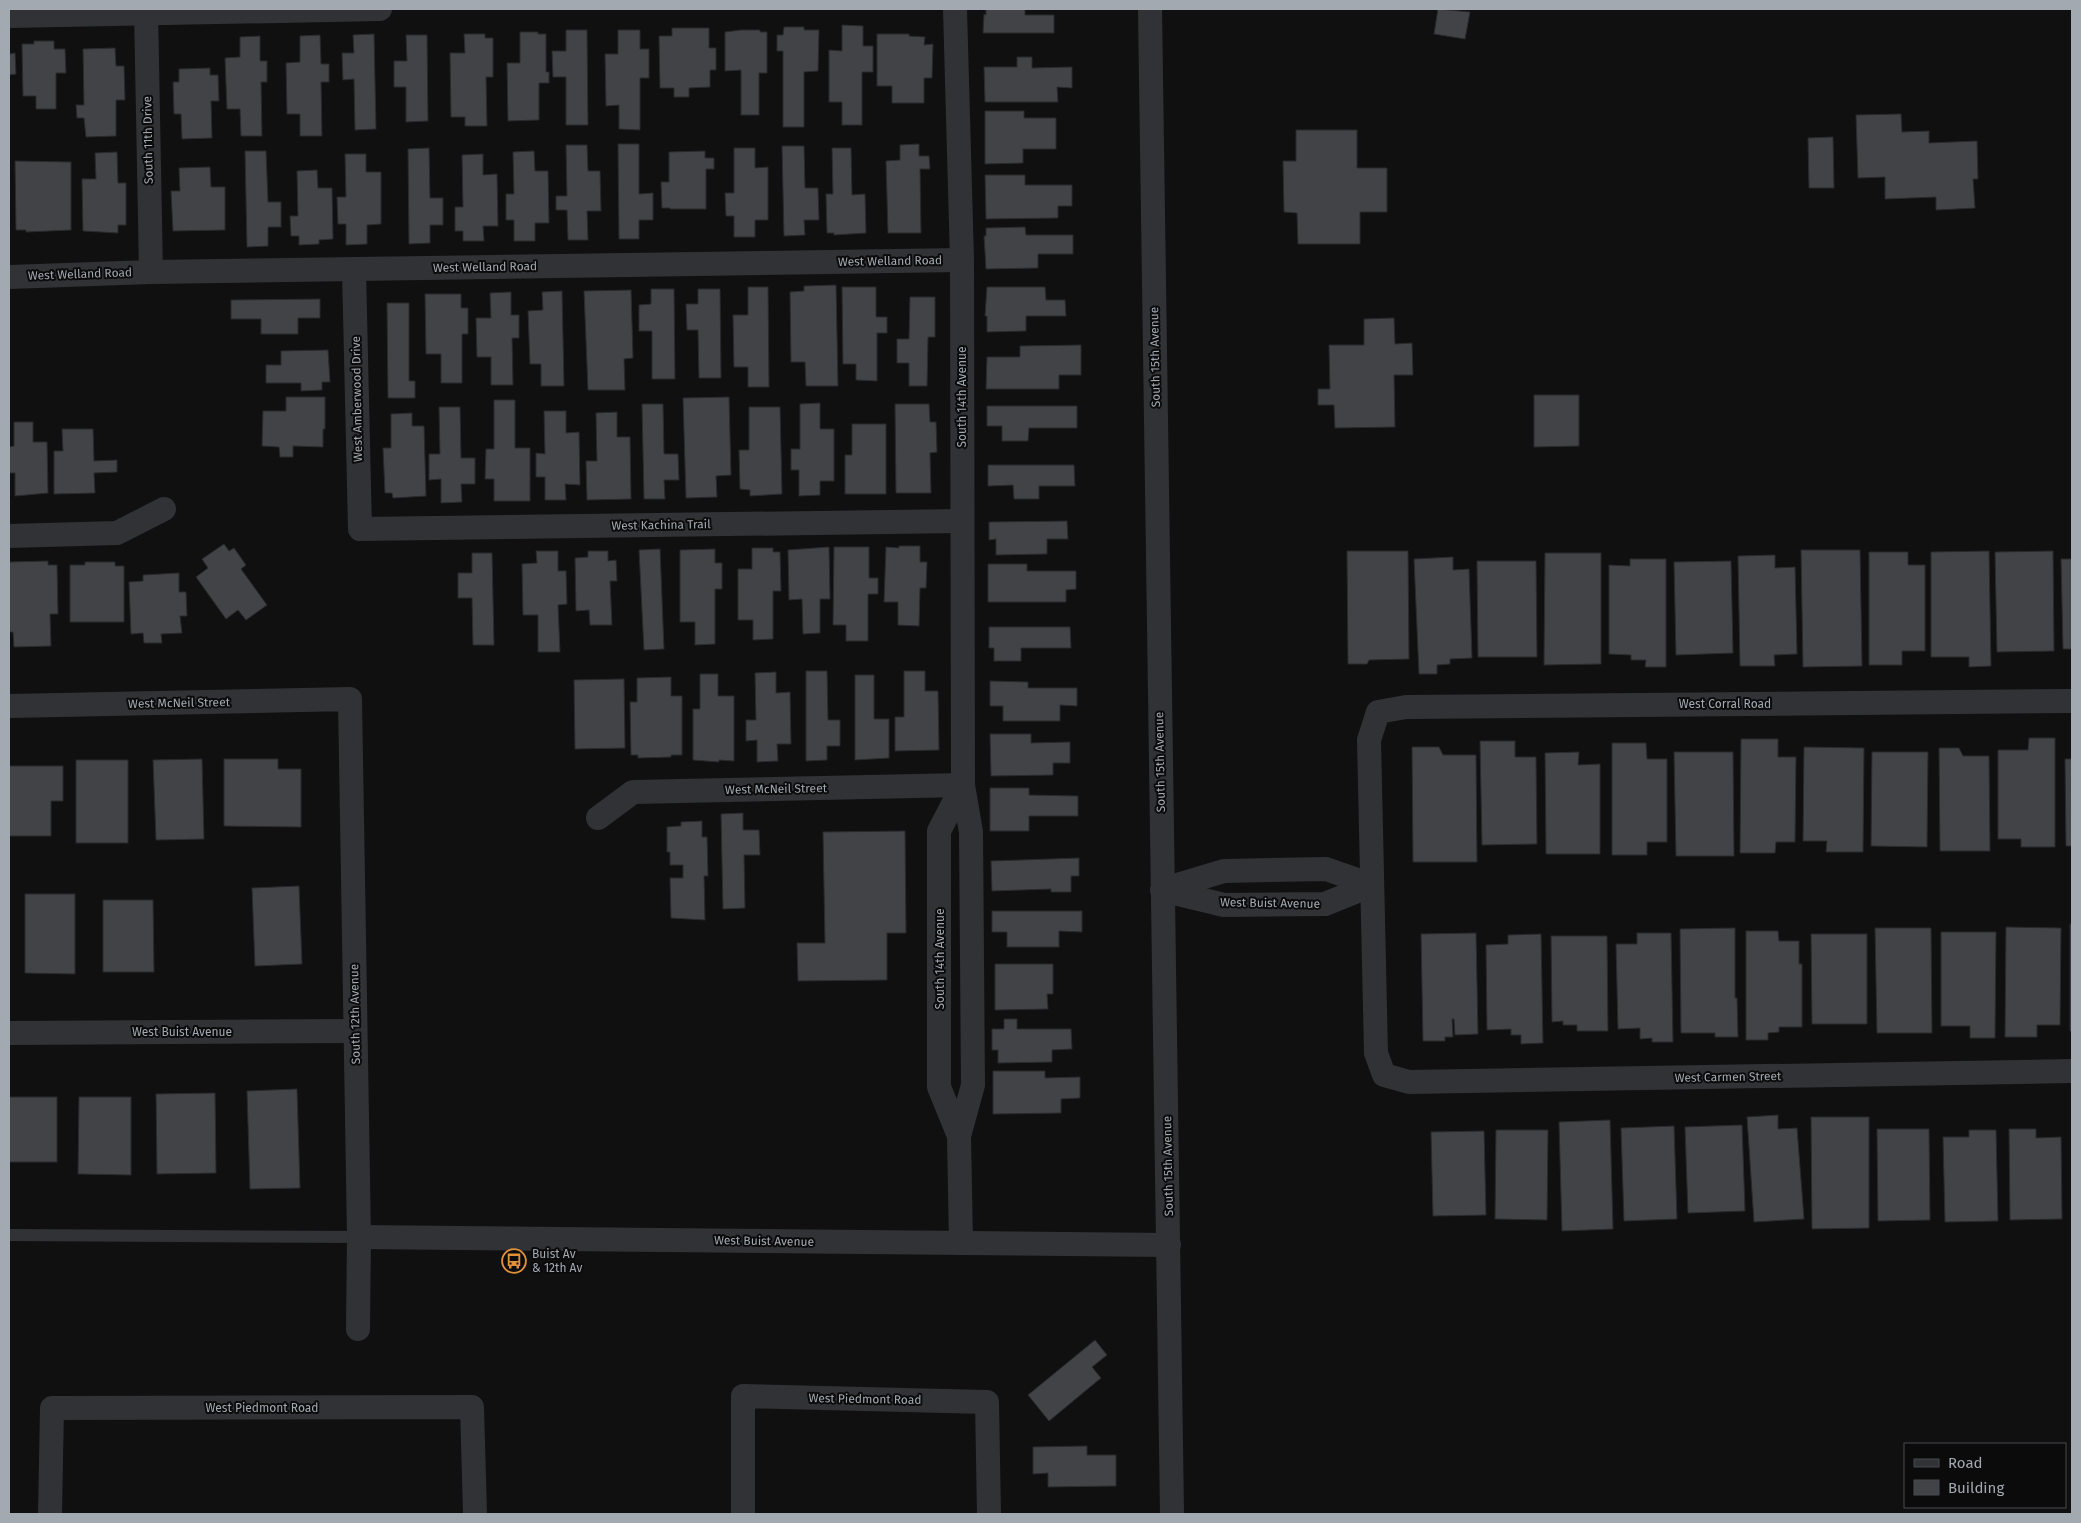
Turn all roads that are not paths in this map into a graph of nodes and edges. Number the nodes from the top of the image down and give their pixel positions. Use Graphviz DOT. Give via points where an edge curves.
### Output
graph roads {
  1 [pos="380,9"];
  2 [pos="955,9"];
  3 [pos="1150,9"];
  4 [pos="146,12"];
  5 [pos="9,16"];
  6 [pos="962,260"];
  7 [pos="354,270"];
  8 [pos="151,272"];
  9 [pos="9,277"];
  10 [pos="164,509"];
  11 [pos="961,521"];
  12 [pos="360,529"];
  13 [pos="9,536"];
  14 [pos="350,700"];
  15 [pos="2072,701"];
  16 [pos="9,706"];
  17 [pos="963,785"];
  18 [pos="598,818"];
  19 [pos="1279,870"];
  20 [pos="1372,884"];
  21 [pos="1162,890"];
  22 [pos="1280,904"];
  23 [pos="355,1031"];
  24 [pos="9,1034"];
  25 [pos="940,1047"];
  26 [pos="972,1047"];
  27 [pos="2072,1071"];
  28 [pos="959,1136"];
  29 [pos="9,1235"];
  30 [pos="359,1237"];
  31 [pos="961,1243"];
  32 [pos="1169,1245"];
  33 [pos="358,1329"];
  34 [pos="50,1514"];
  35 [pos="475,1514"];
  36 [pos="743,1514"];
  37 [pos="989,1514"];
  38 [pos="1172,1514"];
  1 -- 4 [label="street"];
  2 -- 6 [label="street, South 14th Avenue"];
  3 -- 21 [label="street, South 15th Avenue"];
  4 -- 5 [label="street"];
  4 -- 8 [label="street, South 11th Drive"];
  6 -- 7 [label="street, West Welland Road"];
  6 -- 11 [label="street, South 14th Avenue"];
  7 -- 8 [label="street, West Welland Road"];
  7 -- 12 [label="street, West Amberwood Drive"];
  8 -- 9 [label="street, West Welland Road"];
  10 -- 13 [label="street" via="117,533"];
  11 -- 12 [label="street, West Kachina Trail"];
  11 -- 17 [label="street, South 14th Avenue"];
  14 -- 16 [label="street, West McNeil Street"];
  14 -- 23 [label="street, South 12th Avenue"];
  15 -- 20 [label="street, West Corral Road" via="1406,707 1378,712 1369,740"];
  17 -- 18 [label="street, West McNeil Street" via="633,792"];
  17 -- 25 [label="street, South 14th Avenue" via="939,831"];
  17 -- 26 [label="street, South 14th Avenue" via="971,832"];
  19 -- 20 [label="street" via="1326,869"];
  19 -- 21 [label="street" via="1224,871"];
  19 -- 22 [label="street"];
  20 -- 22 [label="street, West Buist Avenue" via="1325,904"];
  20 -- 27 [label="street, West Carmen Street" via="1376,1052 1384,1075 1408,1082"];
  21 -- 22 [label="street, West Buist Avenue" via="1224,904"];
  21 -- 32 [label="street, South 15th Avenue"];
  23 -- 24 [label="street, West Buist Avenue"];
  23 -- 30 [label="street, South 12th Avenue"];
  25 -- 26 [label="street"];
  25 -- 28 [label="street, South 14th Avenue" via="939,1087"];
  26 -- 28 [label="street, South 14th Avenue" via="973,1086"];
  28 -- 31 [label="street, South 14th Avenue"];
  29 -- 30 [label="lane"];
  30 -- 31 [label="street, West Buist Avenue"];
  30 -- 33 [label="street, South 12th Avenue"];
  31 -- 32 [label="street, West Buist Avenue"];
  32 -- 38 [label="street, South 15th Avenue"];
  34 -- 35 [label="street, West Piedmont Road" via="52,1408 472,1407"];
  36 -- 37 [label="street, West Piedmont Road" via="743,1396 988,1402"];
}
